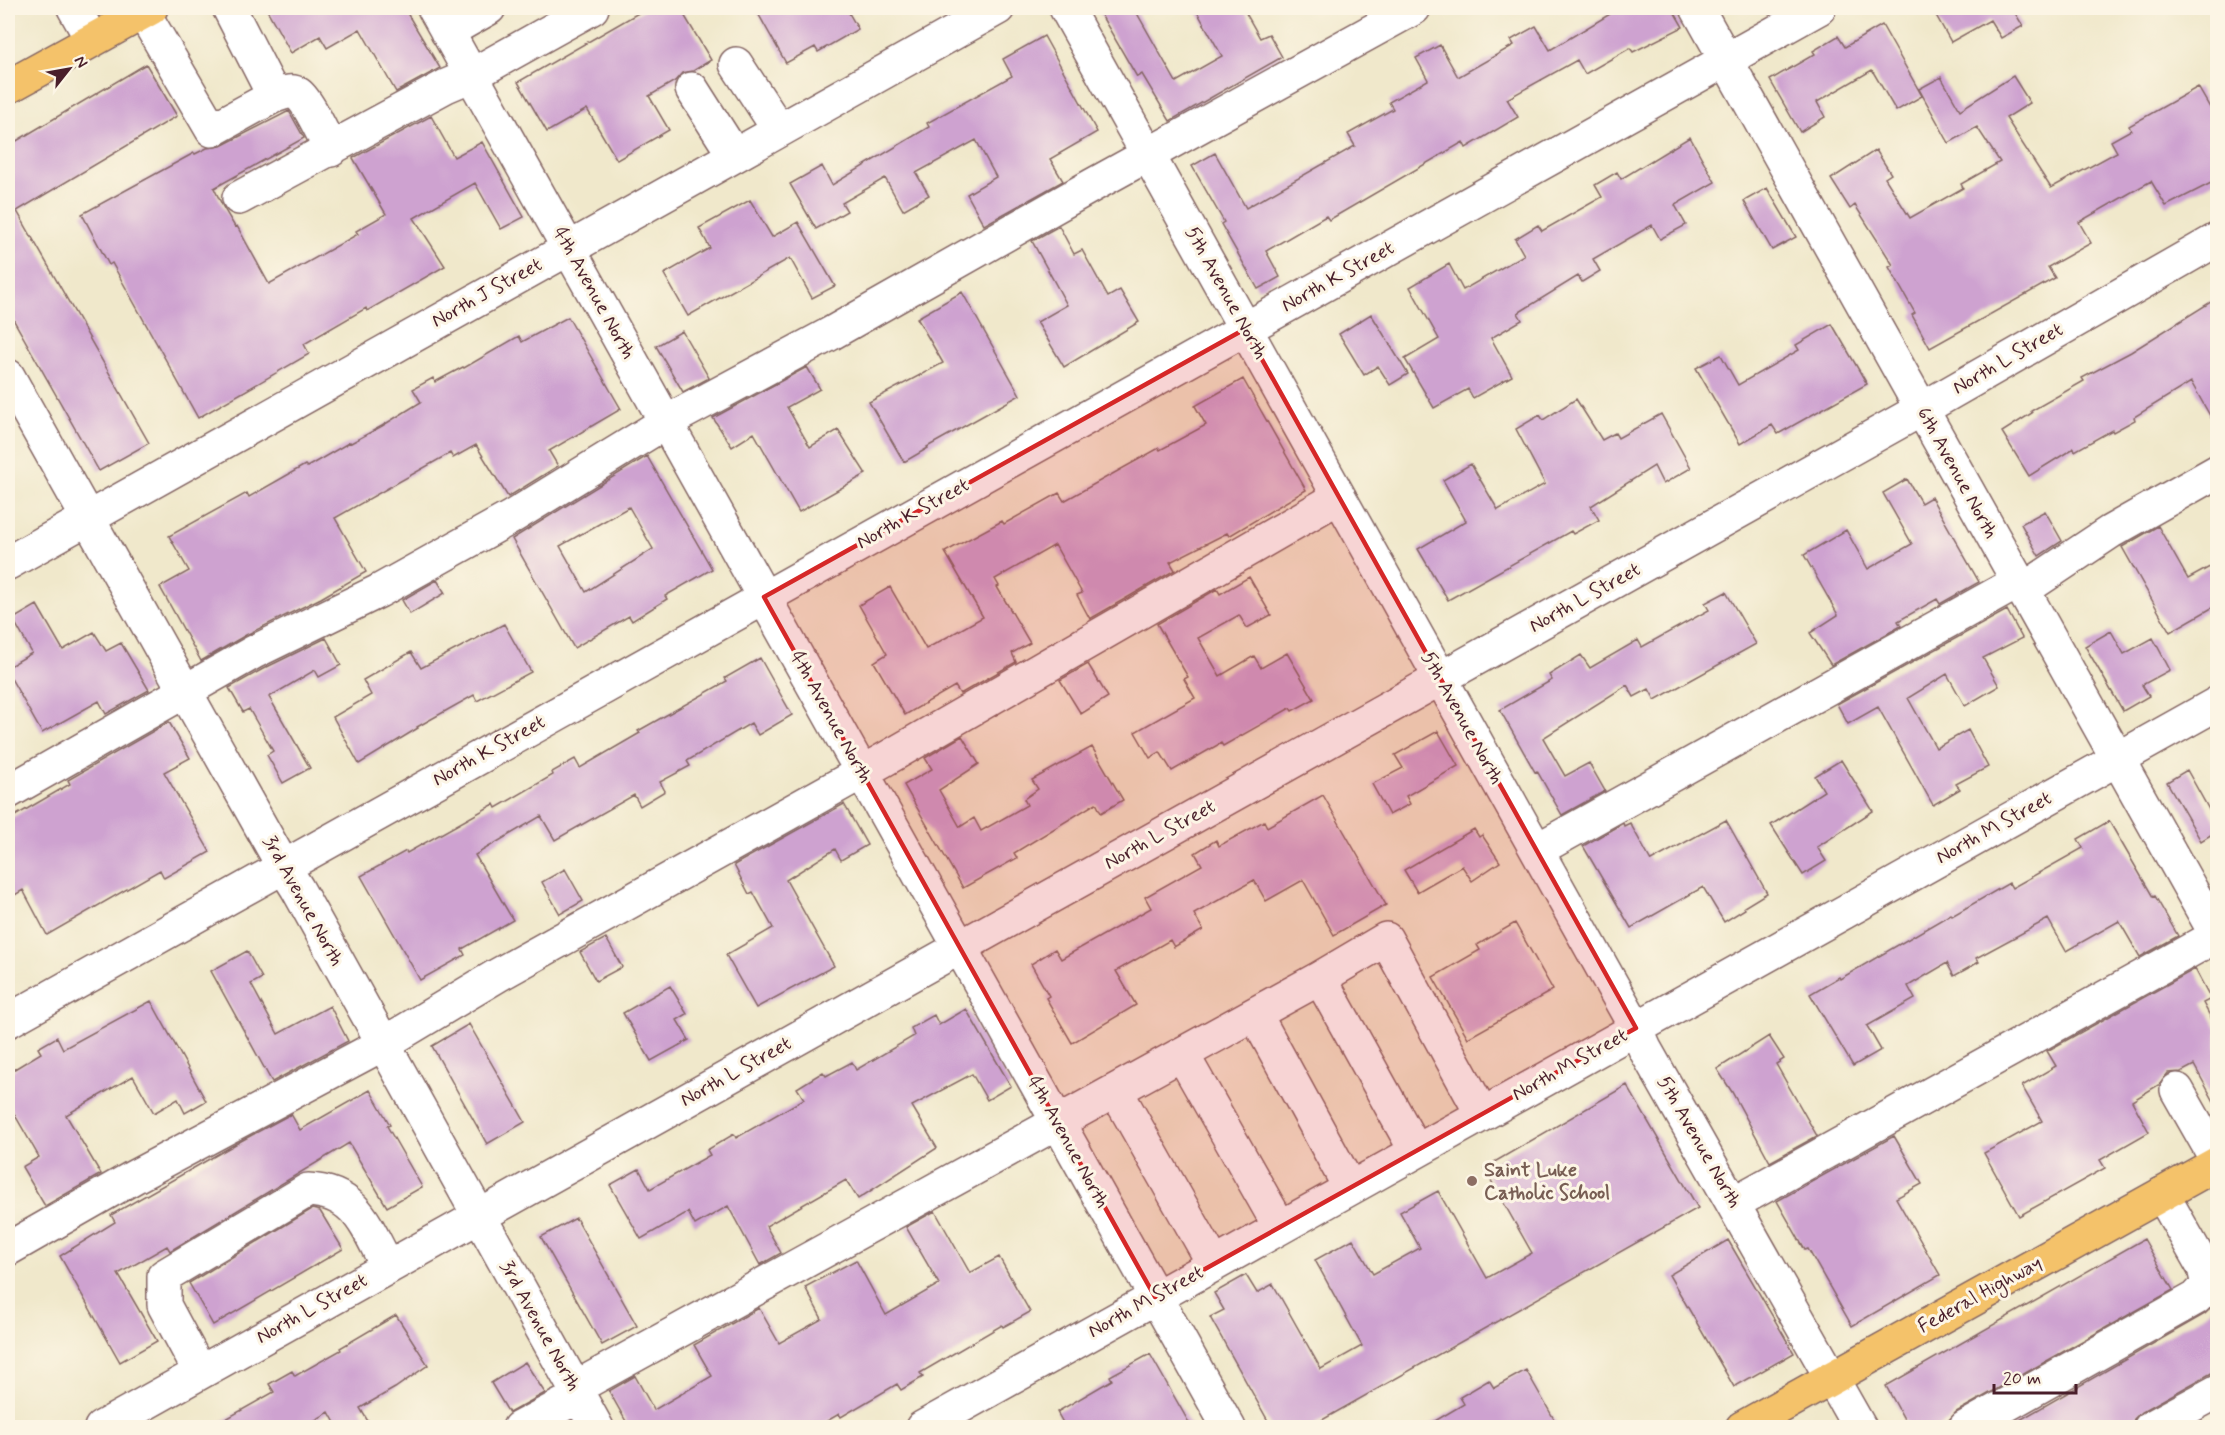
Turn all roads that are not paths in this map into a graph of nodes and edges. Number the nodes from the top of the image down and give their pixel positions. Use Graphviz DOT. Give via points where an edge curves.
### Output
graph roads {
  1 [pos="74,8"];
  2 [pos="229,8"];
  3 [pos="489,8"];
  4 [pos="591,8"];
  5 [pos="998,8"];
  6 [pos="1066,8"];
  7 [pos="1414,8"];
  8 [pos="1697,8"];
  9 [pos="1819,8"];
  10 [pos="147,10"];
  11 [pos="440,20"];
  12 [pos="92,40"];
  13 [pos="1726,60"];
  14 [pos="736,64"];
  15 [pos="472,75"];
  16 [pos="8,87"];
  17 [pos="692,89"];
  18 [pos="274,96"];
  19 [pos="779,130"];
  20 [pos="331,150"];
  21 [pos="734,155"];
  22 [pos="1148,156"];
  23 [pos="239,198"];
  24 [pos="2217,239"];
  25 [pos="568,248"];
  26 [pos="1245,328"];
  27 [pos="8,376"];
  28 [pos="1922,409"];
  29 [pos="666,422"];
  30 [pos="2217,471"];
  31 [pos="1339,497"];
  32 [pos="87,517"];
  33 [pos="8,563"];
  34 [pos="2020,586"];
  35 [pos="764,597"];
  36 [pos="1440,678"];
  37 [pos="185,691"];
  38 [pos="2217,703"];
  39 [pos="2117,759"];
  40 [pos="862,772"];
  41 [pos="8,792"];
  42 [pos="1537,850"];
  43 [pos="283,866"];
  44 [pos="2217,936"];
  45 [pos="960,947"];
  46 [pos="1320,978"];
  47 [pos="1255,1014"];
  48 [pos="8,1021"];
  49 [pos="1636,1028"];
  50 [pos="382,1044"];
  51 [pos="1182,1053"];
  52 [pos="2176,1090"];
  53 [pos="1116,1091"];
  54 [pos="1482,1114"];
  55 [pos="1057,1122"];
  56 [pos="1416,1151"];
  57 [pos="2217,1162"];
  58 [pos="1350,1188"];
  59 [pos="2162,1194"];
  60 [pos="1734,1203"];
  61 [pos="479,1216"];
  62 [pos="1280,1227"];
  63 [pos="8,1249"];
  64 [pos="1214,1264"];
  65 [pos="388,1267"];
  66 [pos="1155,1297"];
  67 [pos="200,1372"];
  68 [pos="1832,1378"];
  69 [pos="2217,1391"];
  70 [pos="577,1392"];
  71 [pos="118,1423"];
  72 [pos="519,1428"];
  73 [pos="597,1428"];
  74 [pos="922,1428"];
  75 [pos="1229,1428"];
  76 [pos="1742,1428"];
  77 [pos="1860,1428"];
  78 [pos="1965,1428"];
  79 [pos="2150,1428"];
  1 -- 12 [label="street"];
  2 -- 18 [label="street"];
  3 -- 11 [label="street"];
  4 -- 15 [label="street"];
  5 -- 19 [label="street, North J Street"];
  6 -- 22 [label="street, 5th Avenue North"];
  7 -- 22 [label="street"];
  8 -- 13 [label="street, 6th Avenue North"];
  9 -- 13 [label="street, North K Street"];
  10 -- 12 [label="main road"];
  10 -- 18 [label="street" via="212,130"];
  11 -- 15 [label="street, 4th Avenue North"];
  12 -- 16 [label="main road"];
  13 -- 26 [label="street, North K Street"];
  13 -- 28 [label="street, 6th Avenue North"];
  14 -- 19 [label="street"];
  15 -- 20 [label="street"];
  15 -- 25 [label="street, 4th Avenue North"];
  17 -- 21 [label="street"];
  18 -- 20 [label="street" via="298,94"];
  19 -- 21 [label="street, North J Street"];
  20 -- 23 [label="street"];
  21 -- 25 [label="street, North J Street"];
  22 -- 26 [label="street, 5th Avenue North"];
  22 -- 29 [label="street"];
  24 -- 28 [label="street, North L Street"];
  25 -- 29 [label="street, 4th Avenue North"];
  25 -- 32 [label="street, North J Street"];
  26 -- 31 [label="street, 5th Avenue North"];
  26 -- 35 [label="street, North K Street"];
  27 -- 32 [label="street, 3rd Avenue North"];
  28 -- 34 [label="street, 6th Avenue North"];
  28 -- 36 [label="street, North L Street"];
  29 -- 35 [label="street, 4th Avenue North"];
  29 -- 37 [label="street" via="510,519"];
  30 -- 34 [label="street"];
  31 -- 36 [label="street, 5th Avenue North"];
  31 -- 40 [label="street"];
  32 -- 33 [label="street, North J Street"];
  32 -- 37 [label="street, 3rd Avenue North"];
  34 -- 39 [label="street, 6th Avenue North"];
  34 -- 42 [label="street"];
  35 -- 40 [label="street, 4th Avenue North"];
  35 -- 43 [label="street, North K Street"];
  36 -- 42 [label="street, 5th Avenue North"];
  36 -- 45 [label="street, North L Street"];
  37 -- 41 [label="street"];
  37 -- 43 [label="street, 3rd Avenue North"];
  38 -- 39 [label="street, North M Street"];
  39 -- 44 [label="street, 6th Avenue North"];
  39 -- 49 [label="street, North M Street"];
  40 -- 45 [label="street, 4th Avenue North"];
  40 -- 50 [label="street" via="649,888"];
  42 -- 49 [label="street, 5th Avenue North"];
  43 -- 48 [label="street, North K Street"];
  43 -- 50 [label="street, 3rd Avenue North"];
  44 -- 60 [label="street"];
  45 -- 55 [label="street, 4th Avenue North"];
  45 -- 61 [label="street, North L Street"];
  46 -- 47 [label="street"];
  46 -- 54 [label="street" via="1386,939"];
  46 -- 56 [label="street"];
  47 -- 51 [label="street"];
  47 -- 58 [label="street"];
  49 -- 54 [label="street, North M Street"];
  49 -- 60 [label="street, 5th Avenue North"];
  50 -- 61 [label="street, 3rd Avenue North"];
  50 -- 63 [label="street"];
  51 -- 53 [label="street"];
  51 -- 62 [label="street"];
  52 -- 57 [label="street"];
  53 -- 55 [label="street"];
  53 -- 64 [label="street"];
  54 -- 56 [label="street, North M Street"];
  55 -- 66 [label="street, 4th Avenue North"];
  55 -- 70 [label="street"];
  56 -- 58 [label="street, North M Street"];
  57 -- 59 [label="main road, Federal Highway"];
  58 -- 62 [label="street, North M Street"];
  59 -- 68 [label="main road, Federal Highway"];
  59 -- 78 [label="street" via="2204,1268 2208,1285 2196,1298"];
  60 -- 68 [label="street, 5th Avenue North"];
  61 -- 65 [label="street, North L Street"];
  61 -- 70 [label="street, 3rd Avenue North"];
  62 -- 64 [label="street, North M Street"];
  64 -- 66 [label="street, North M Street"];
  65 -- 67 [label="street, North L Street"];
  65 -- 67 [label="street" via="357,1210 326,1191 308,1190 164,1276 164,1305"];
  66 -- 74 [label="street, North M Street"];
  66 -- 75 [label="street, 4th Avenue North"];
  67 -- 71 [label="street, North L Street"];
  68 -- 76 [label="main road, Federal Highway"];
  68 -- 77 [label="street, 5th Avenue North"];
  69 -- 79 [label="street"];
  70 -- 72 [label="street"];
  70 -- 73 [label="street, 3rd Avenue North"];
}
